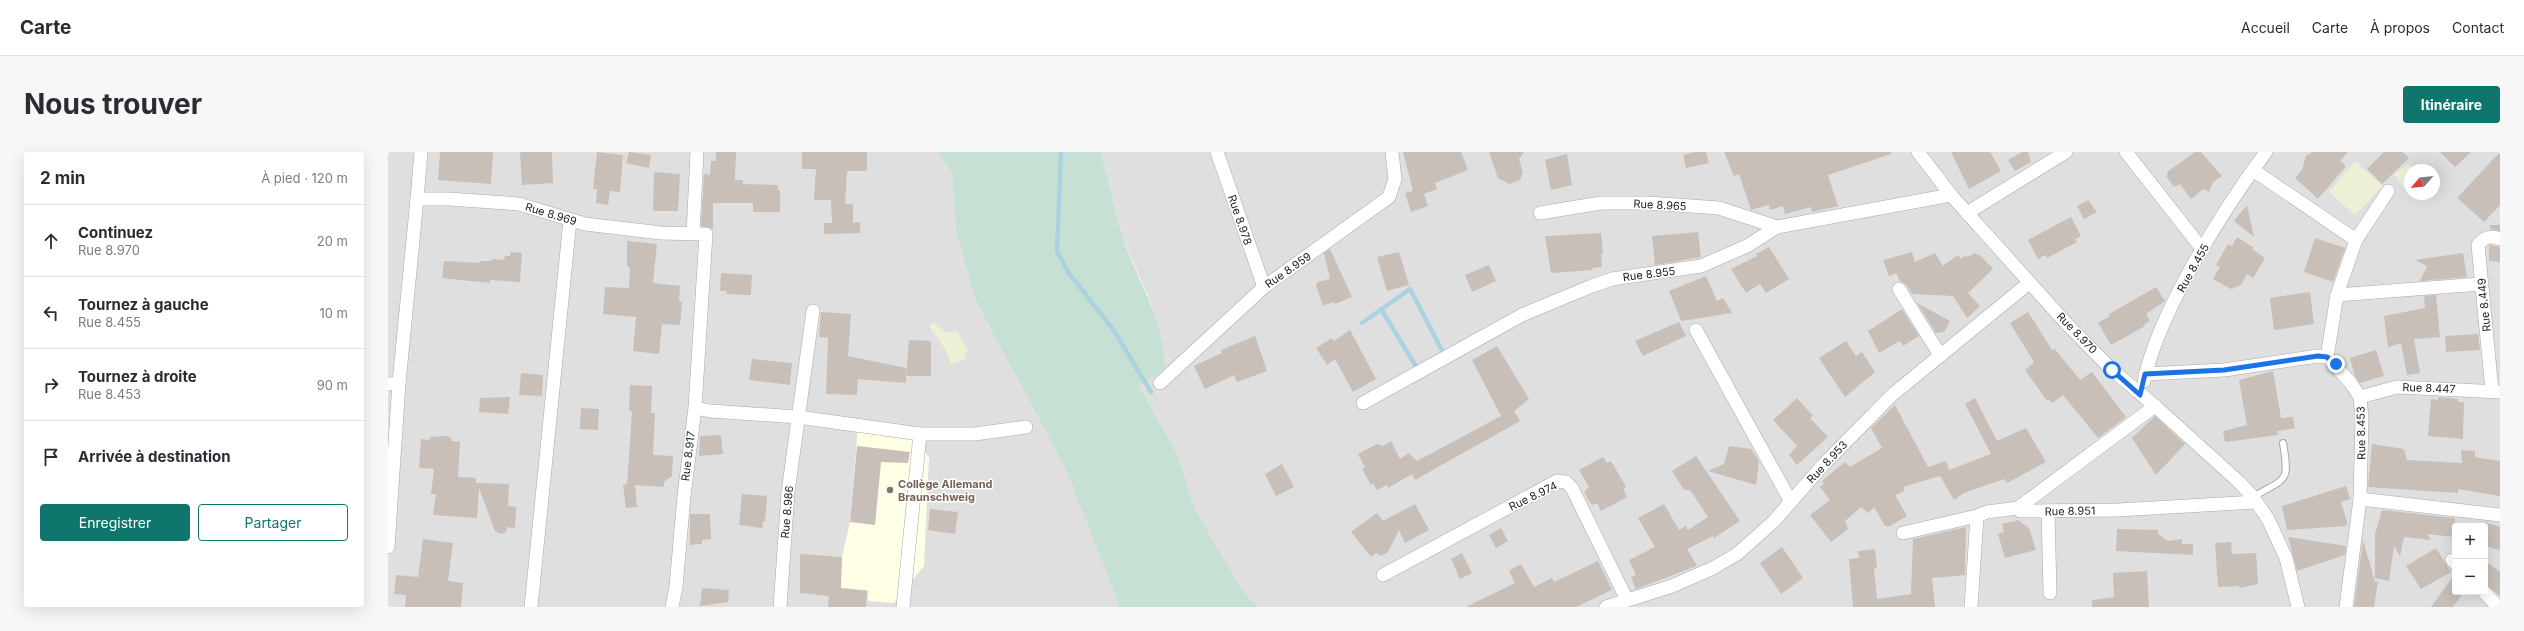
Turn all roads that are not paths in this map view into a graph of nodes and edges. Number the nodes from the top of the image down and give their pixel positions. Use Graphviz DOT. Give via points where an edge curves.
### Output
graph roads {
  1 [pos="421,152"];
  2 [pos="697,152"];
  3 [pos="1217,152"];
  4 [pos="1392,152"];
  5 [pos="1918,152"];
  6 [pos="2066,152"];
  7 [pos="2126,152"];
  8 [pos="2266,152"];
  9 [pos="2253,170"];
  10 [pos="2388,191"];
  11 [pos="1951,195"];
  12 [pos="417,199"];
  13 [pos="1540,213"];
  14 [pos="1967,213"];
  15 [pos="570,220"];
  16 [pos="1777,227"];
  17 [pos="693,234"];
  18 [pos="2500,239"];
  19 [pos="2356,240"];
  20 [pos="2202,250"];
  21 [pos="2029,283"];
  22 [pos="2482,284"];
  23 [pos="1264,287"];
  24 [pos="1899,289"];
  25 [pos="2337,295"];
  26 [pos="812,311"];
  27 [pos="1696,330"];
  28 [pos="1940,354"];
  29 [pos="2327,357"];
  30 [pos="2145,374"];
  31 [pos="393,383"];
  32 [pos="1160,383"];
  33 [pos="2496,392"];
  34 [pos="2140,395"];
  35 [pos="2360,396"];
  36 [pos="1363,403"];
  37 [pos="2155,406"];
  38 [pos="694,408"];
  39 [pos="798,417"];
  40 [pos="1026,427"];
  41 [pos="920,434"];
  42 [pos="2283,443"];
  43 [pos="2254,499"];
  44 [pos="2360,499"];
  45 [pos="1791,502"];
  46 [pos="2018,508"];
  47 [pos="2048,511"];
  48 [pos="2500,515"];
  49 [pos="1977,516"];
  50 [pos="1903,533"];
  51 [pos="388,547"];
  52 [pos="1383,575"];
  53 [pos="2050,593"];
  54 [pos="2487,595"];
  55 [pos="1627,600"];
  56 [pos="531,607"];
  57 [pos="672,607"];
  58 [pos="780,607"];
  59 [pos="904,607"];
  60 [pos="1606,607"];
  61 [pos="1971,607"];
  62 [pos="2298,607"];
  63 [pos="2346,607"];
  64 [pos="2498,607"];
  1 -- 12 [label="street"];
  2 -- 17 [label="street"];
  3 -- 23 [label="street, Rue 8.978"];
  4 -- 23 [label="street, Rue 8.959" via="1395,178 1389,197"];
  5 -- 11 [label="street, Rue 8.970"];
  6 -- 14 [label="street"];
  7 -- 20 [label="street"];
  8 -- 9 [label="street, Rue 8.455"];
  9 -- 19 [label="street"];
  9 -- 20 [label="street, Rue 8.455"];
  10 -- 19 [label="street"];
  11 -- 14 [label="street, Rue 8.970"];
  11 -- 16 [label="street, Rue 8.955"];
  12 -- 15 [label="street, Rue 8.969" via="519,204"];
  12 -- 31 [label="street"];
  13 -- 16 [label="street, Rue 8.965" via="1601,204 1648,203 1719,208"];
  14 -- 21 [label="street, Rue 8.970"];
  15 -- 17 [label="street, Rue 8.969" via="620,230"];
  15 -- 56 [label="street"];
  16 -- 36 [label="street, Rue 8.955" via="1747,246 1701,266 1612,279 1524,314"];
  17 -- 38 [label="street, Rue 8.969" via="706,234"];
  18 -- 22 [label="street, Rue 8.449" via="2489,237 2482,239 2478,245"];
  19 -- 25 [label="street"];
  20 -- 30 [label="street, Rue 8.455" via="2172,307"];
  21 -- 28 [label="street, Rue 8.953"];
  21 -- 34 [label="street, Rue 8.970" via="2112,370"];
  22 -- 25 [label="street"];
  22 -- 33 [label="street, Rue 8.449"];
  23 -- 32 [label="street, Rue 8.959"];
  24 -- 28 [label="street"];
  25 -- 29 [label="street"];
  26 -- 39 [label="street, Rue 8.986"];
  27 -- 45 [label="street"];
  28 -- 45 [label="street, Rue 8.953" via="1892,395 1823,465"];
  29 -- 30 [label="street" via="2298,358 2224,370"];
  29 -- 35 [label="street, Rue 8.453" via="2336,364"];
  30 -- 34 [label="street, Rue 8.455"];
  31 -- 51 [label="street"];
  33 -- 35 [label="street, Rue 8.447" via="2397,387"];
  34 -- 37 [label="street, Rue 8.970"];
  35 -- 44 [label="street, Rue 8.453"];
  37 -- 43 [label="street, Rue 8.970" via="2239,482"];
  37 -- 46 [label="street"];
  38 -- 39 [label="street"];
  38 -- 57 [label="street, Rue 8.917"];
  39 -- 41 [label="street"];
  39 -- 58 [label="street, Rue 8.986" via="788,492"];
  40 -- 41 [label="street" via="975,434"];
  41 -- 59 [label="street"];
  42 -- 43 [label="lane" via="2288,470 2285,478"];
  43 -- 47 [label="street, Rue 8.951" via="2118,510"];
  43 -- 62 [label="street, Rue 8.970" via="2268,519 2286,558"];
  44 -- 48 [label="street"];
  44 -- 63 [label="street, Rue 8.453"];
  45 -- 55 [label="street, Rue 8.953" via="1757,538 1737,554 1672,586"];
  46 -- 47 [label="street, Rue 8.951" via="2020,511"];
  46 -- 49 [label="street, Rue 8.951" via="1987,512"];
  47 -- 53 [label="street"];
  49 -- 50 [label="street, Rue 8.951"];
  49 -- 61 [label="street"];
  52 -- 55 [label="street, Rue 8.974" via="1557,482 1566,482 1572,488"];
  54 -- 64 [label="street"];
  55 -- 60 [label="street, Rue 8.953"];
}
